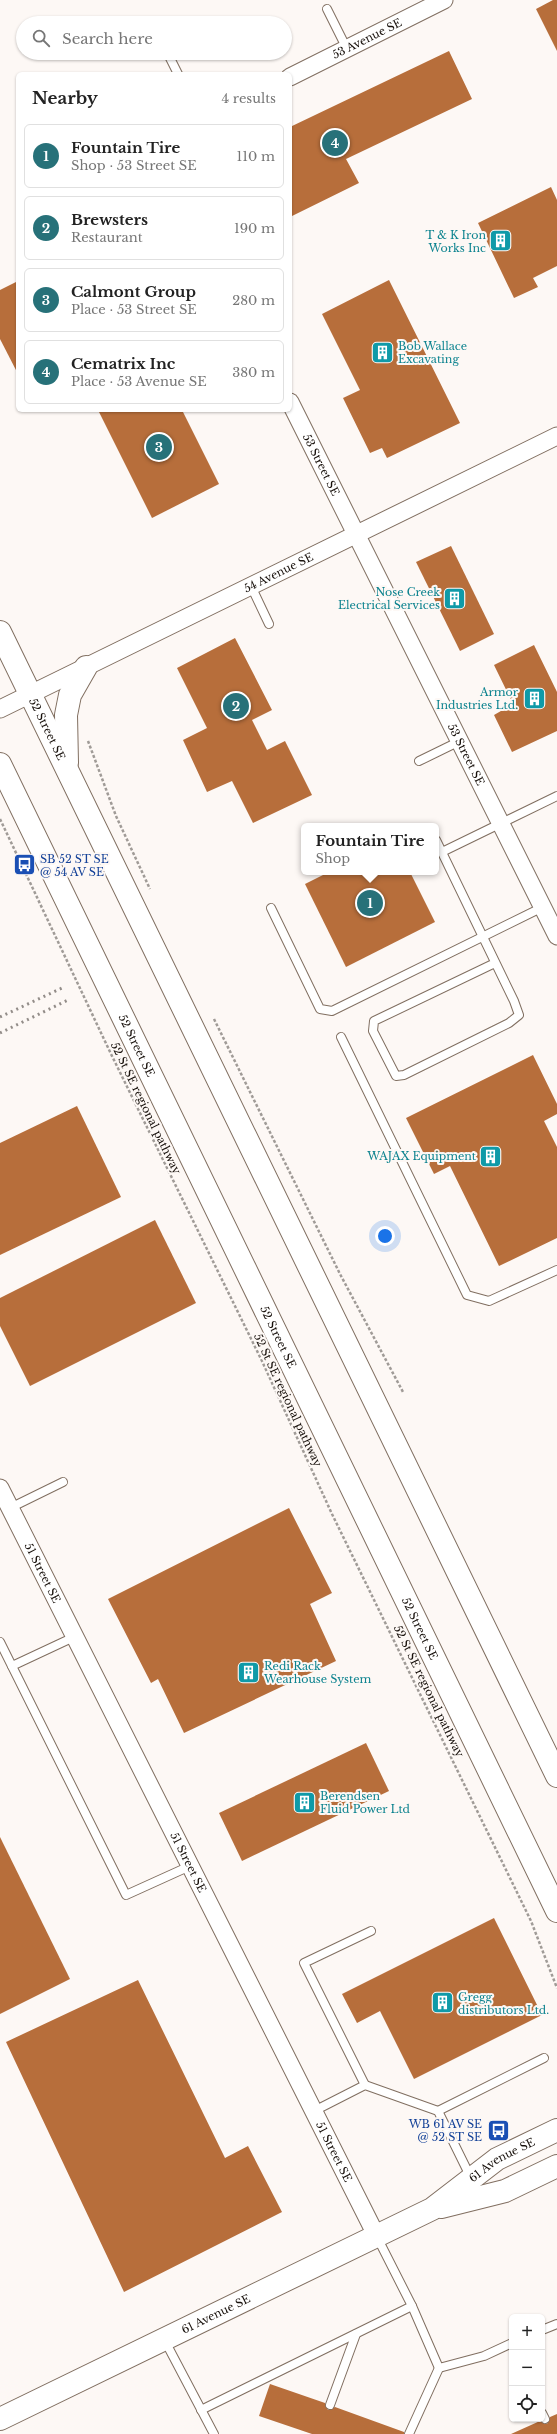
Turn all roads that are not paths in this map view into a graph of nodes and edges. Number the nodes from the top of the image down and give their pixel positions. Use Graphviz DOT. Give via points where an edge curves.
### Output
graph roads {
  1 [pos="444,0"];
  2 [pos="327,9"];
  3 [pos="347,49"];
  4 [pos="171,60"];
  5 [pos="177,72"];
  6 [pos="292,76"];
  7 [pos="292,406"];
  8 [pos="557,436"];
  9 [pos="357,534"];
  10 [pos="251,586"];
  11 [pos="269,624"];
  12 [pos="0,632"];
  13 [pos="86,667"];
  14 [pos="30,694"];
  15 [pos="0,709"];
  16 [pos="460,741"];
  17 [pos="419,761"];
  18 [pos="0,764"];
  19 [pos="68,771"];
  20 [pos="557,796"];
  21 [pos="501,823"];
  22 [pos="439,846"];
  23 [pos="442,852"];
  24 [pos="543,907"];
  25 [pos="271,908"];
  26 [pos="482,936"];
  27 [pos="557,936"];
  28 [pos="495,963"];
  29 [pos="341,1037"];
  30 [pos="557,1270"];
  31 [pos="63,1482"];
  32 [pos="0,1488"];
  33 [pos="10,1508"];
  34 [pos="74,1637"];
  35 [pos="0,1642"];
  36 [pos="12,1666"];
  37 [pos="557,1776"];
  38 [pos="190,1866"];
  39 [pos="557,1911"];
  40 [pos="371,1931"];
  41 [pos="544,2058"];
  42 [pos="365,2085"];
  43 [pos="314,2111"];
  44 [pos="438,2111"];
  45 [pos="557,2130"];
  46 [pos="557,2166"];
  47 [pos="472,2179"];
  48 [pos="432,2209"];
  49 [pos="377,2237"];
  50 [pos="412,2306"];
  51 [pos="557,2324"];
  52 [pos="545,2329"];
  53 [pos="356,2334"];
  54 [pos="164,2340"];
  55 [pos="509,2348"];
  56 [pos="439,2368"];
  57 [pos="330,2405"];
  58 [pos="201,2410"];
  59 [pos="0,2419"];
  60 [pos="214,2434"];
  61 [pos="409,2434"];
  1 -- 3 [label="street, 53 Avenue SE"];
  2 -- 3 [label="lane"];
  3 -- 6 [label="street, 53 Avenue SE"];
  4 -- 5 [label="lane"];
  7 -- 9 [label="street, 53 Street SE"];
  8 -- 9 [label="street, 54 Avenue SE"];
  9 -- 10 [label="street, 54 Avenue SE"];
  9 -- 16 [label="street, 53 Street SE"];
  10 -- 11 [label="lane"];
  10 -- 13 [label="street, 54 Avenue SE"];
  12 -- 14 [label="main road, 52 Street SE"];
  13 -- 14 [label="street, 54 Avenue SE"];
  13 -- 19 [label="main road" via="70,695 66,715"];
  14 -- 15 [label="street, 54 Avenue SE"];
  14 -- 19 [label="main road, 52 Street SE"];
  16 -- 17 [label="lane"];
  16 -- 21 [label="street, 53 Street SE"];
  18 -- 39 [label="main road, 52 Street SE"];
  19 -- 37 [label="main road, 52 Street SE"];
  20 -- 21 [label="lane"];
  21 -- 23 [label="lane"];
  21 -- 24 [label="street, 53 Street SE"];
  22 -- 23 [label="lane"];
  23 -- 26 [label="lane"];
  24 -- 26 [label="lane"];
  24 -- 27 [label="street, 53 Street SE"];
  25 -- 26 [label="lane" via="320,1010 332,1011"];
  26 -- 28 [label="lane"];
  28 -- 28 [label="lane" via="518,1015 509,1023 404,1075 396,1076 373,1031 374,1021"];
  29 -- 30 [label="lane" via="467,1295 489,1300"];
  31 -- 33 [label="lane"];
  32 -- 33 [label="street, 51 Street SE"];
  33 -- 34 [label="street, 51 Street SE"];
  34 -- 36 [label="lane"];
  34 -- 38 [label="street, 51 Street SE"];
  35 -- 36 [label="lane"];
  36 -- 38 [label="lane" via="126,1895"];
  38 -- 43 [label="street, 51 Street SE"];
  40 -- 42 [label="lane" via="304,1963"];
  41 -- 44 [label="lane"];
  42 -- 43 [label="lane"];
  42 -- 44 [label="lane"];
  43 -- 49 [label="street, 51 Street SE"];
  44 -- 47 [label="lane"];
  45 -- 47 [label="main road, 61 Avenue SE" via="497,2160"];
  46 -- 48 [label="main road, 61 Avenue SE" via="505,2191"];
  47 -- 48 [label="main road, 61 Avenue SE"];
  48 -- 49 [label="main road, 61 Avenue SE"];
  49 -- 50 [label="lane"];
  49 -- 54 [label="main road, 61 Avenue SE"];
  50 -- 53 [label="lane"];
  50 -- 56 [label="lane"];
  51 -- 52 [label="lane"];
  53 -- 57 [label="lane"];
  53 -- 58 [label="lane"];
  54 -- 58 [label="lane"];
  54 -- 59 [label="main road, 61 Avenue SE"];
  55 -- 56 [label="lane"];
  56 -- 61 [label="lane"];
  58 -- 60 [label="lane"];
}
